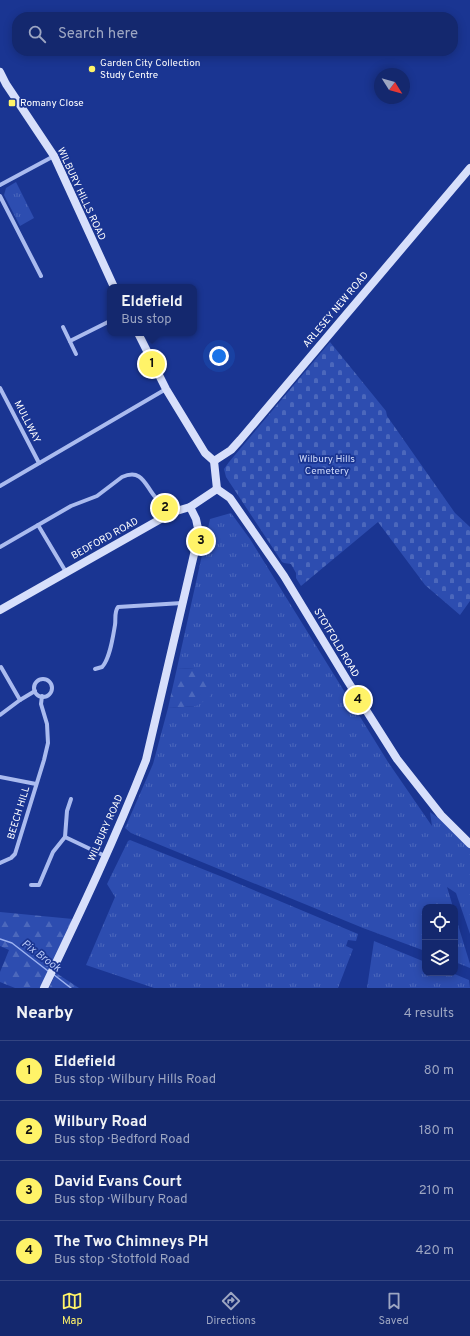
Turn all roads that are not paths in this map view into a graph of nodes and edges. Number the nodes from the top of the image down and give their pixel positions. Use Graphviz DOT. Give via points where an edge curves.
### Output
graph roads {
  1 [pos="0,72"];
  2 [pos="3,86"];
  3 [pos="54,156"];
  4 [pos="470,168"];
  5 [pos="0,185"];
  6 [pos="0,196"];
  7 [pos="41,276"];
  8 [pos="113,284"];
  9 [pos="107,322"];
  10 [pos="63,327"];
  11 [pos="140,336"];
  12 [pos="70,341"];
  13 [pos="76,354"];
  14 [pos="0,388"];
  15 [pos="166,389"];
  16 [pos="214,461"];
  17 [pos="39,463"];
  18 [pos="0,486"];
  19 [pos="217,489"];
  20 [pos="156,498"];
  21 [pos="190,507"];
  22 [pos="38,525"];
  23 [pos="0,547"];
  24 [pos="66,572"];
  25 [pos="183,603"];
  26 [pos="0,610"];
  27 [pos="1,667"];
  28 [pos="95,669"];
  29 [pos="35,691"];
  30 [pos="42,696"];
  31 [pos="20,700"];
  32 [pos="0,715"];
  33 [pos="0,777"];
  34 [pos="36,784"];
  35 [pos="71,799"];
  36 [pos="65,837"];
  37 [pos="470,844"];
  38 [pos="105,856"];
  39 [pos="0,863"];
  40 [pos="31,885"];
  41 [pos="44,988"];
  1 -- 2 [label="street, WILBURY HILLS ROAD"];
  2 -- 3 [label="street, WILBURY HILLS ROAD"];
  3 -- 5 [label="street"];
  3 -- 8 [label="street, WILBURY HILLS ROAD"];
  4 -- 16 [label="street, ARLESEY NEW ROAD" via="240,440 231,450"];
  6 -- 7 [label="street"];
  9 -- 12 [label="street"];
  10 -- 12 [label="street"];
  11 -- 15 [label="street"];
  12 -- 13 [label="street"];
  14 -- 17 [label="street, MULLWAY"];
  15 -- 16 [label="street" via="205,453"];
  15 -- 17 [label="street"];
  16 -- 19 [label="street"];
  17 -- 18 [label="street"];
  19 -- 21 [label="street, BEDFORD ROAD"];
  19 -- 37 [label="street, STOTFOLD ROAD" via="230,498 284,576 398,759 441,815"];
  20 -- 22 [label="street" via="142,478 126,475 97,496 71,506"];
  21 -- 24 [label="street, BEDFORD ROAD" via="173,512"];
  21 -- 25 [label="street, WILBURY ROAD" via="199,533"];
  22 -- 23 [label="street"];
  22 -- 24 [label="street, BEDFORD ROAD"];
  24 -- 26 [label="street, BEDFORD ROAD"];
  25 -- 28 [label="street" via="118,607 115,610 106,661 102,667"];
  25 -- 38 [label="street, WILBURY ROAD" via="146,760"];
  27 -- 31 [label="street"];
  29 -- 30 [label="street"];
  29 -- 30 [label="street" via="38,681 48,681 51,684 51,691 47,696"];
  29 -- 31 [label="street"];
  30 -- 34 [label="street, BEECH HILL" via="41,704 48,736"];
  31 -- 32 [label="street"];
  33 -- 34 [label="street, BEECH HILL"];
  34 -- 39 [label="street, BEECH HILL" via="14,854"];
  35 -- 36 [label="street" via="66,811"];
  36 -- 38 [label="street"];
  36 -- 40 [label="street" via="53,852 40,885"];
  38 -- 41 [label="street, WILBURY ROAD"];
}
